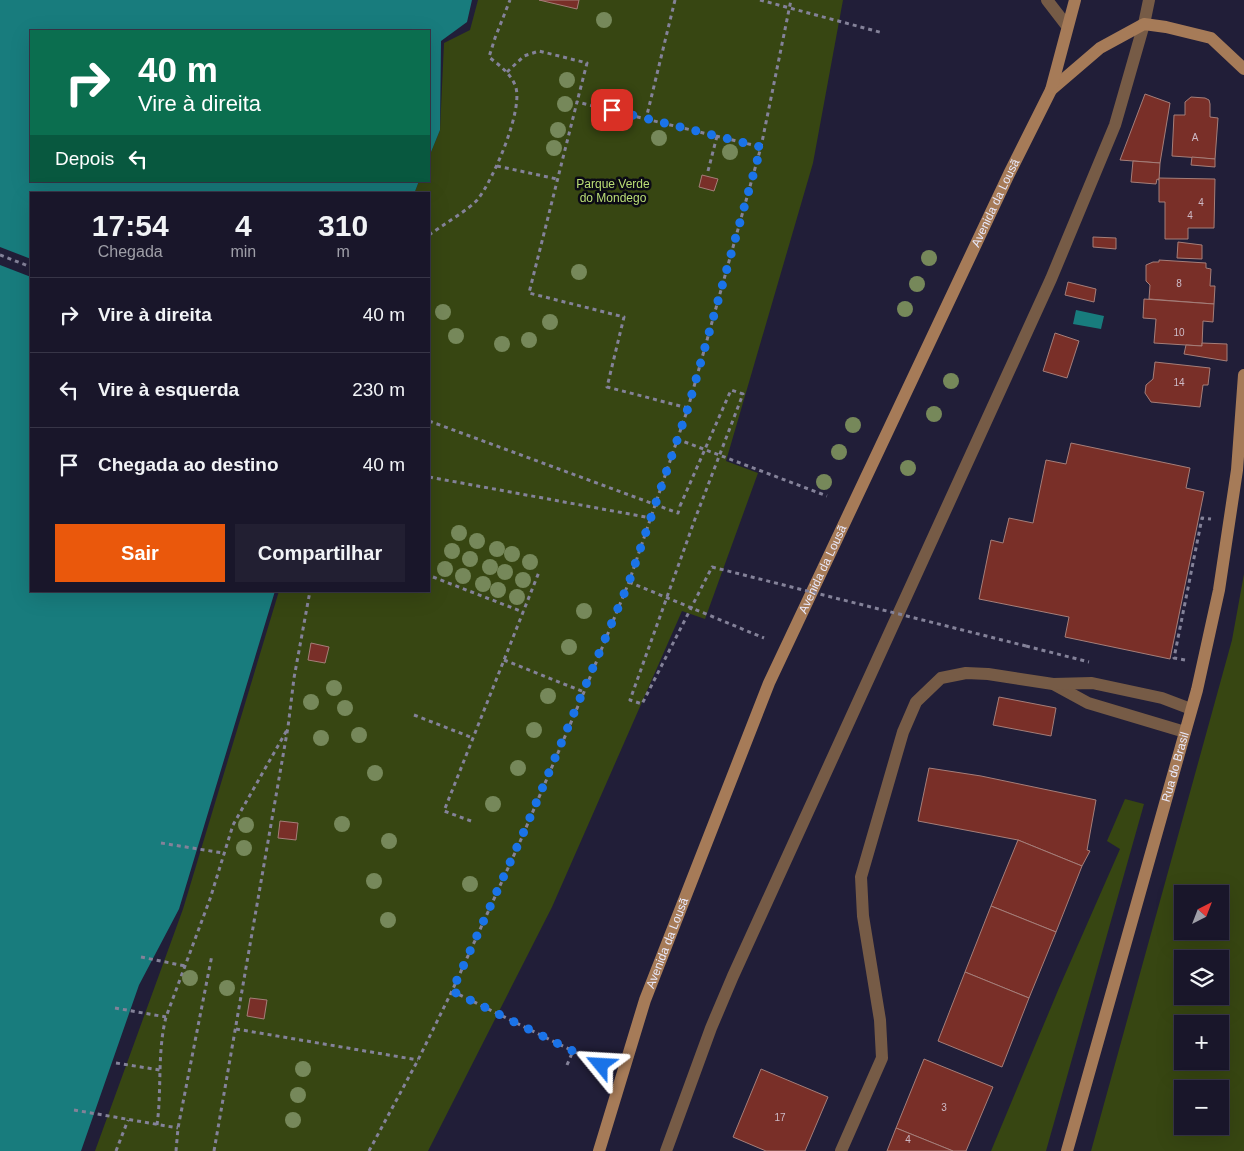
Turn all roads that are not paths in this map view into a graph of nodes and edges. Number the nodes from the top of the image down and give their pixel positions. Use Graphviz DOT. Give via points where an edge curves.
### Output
graph roads {
  1 [pos="1047,0"];
  2 [pos="1075,0"];
  3 [pos="1149,0"];
  4 [pos="1144,24"];
  5 [pos="1067,26"];
  6 [pos="1244,69"];
  7 [pos="1050,90"];
  8 [pos="1244,375"];
  9 [pos="1053,684"];
  10 [pos="1191,709"];
  11 [pos="1185,732"];
  12 [pos="599,1151"];
  13 [pos="666,1151"];
  14 [pos="841,1151"];
  15 [pos="1066,1151"];
  1 -- 5 [label="street"];
  2 -- 5 [label="main road, Avenida da Lousã"];
  3 -- 4 [label="street"];
  4 -- 6 [label="main road" via="1211,38"];
  4 -- 7 [label="main road" via="1100,48"];
  4 -- 13 [label="street" via="1115,125 1051,279 733,976"];
  5 -- 7 [label="main road, Avenida da Lousã"];
  7 -- 12 [label="main road, Avenida da Lousã" via="769,683 645,1000"];
  8 -- 10 [label="main road, Rua do Brasil" via="1237,470 1219,590"];
  9 -- 10 [label="street" via="1092,683 1162,698"];
  9 -- 11 [label="street" via="1088,703"];
  9 -- 14 [label="street" via="966,673 941,678 916,702 903,732 861,877 863,916 880,1020 882,1058"];
  10 -- 11 [label="main road, Rua do Brasil"];
  11 -- 15 [label="main road, Rua do Brasil"];
}
